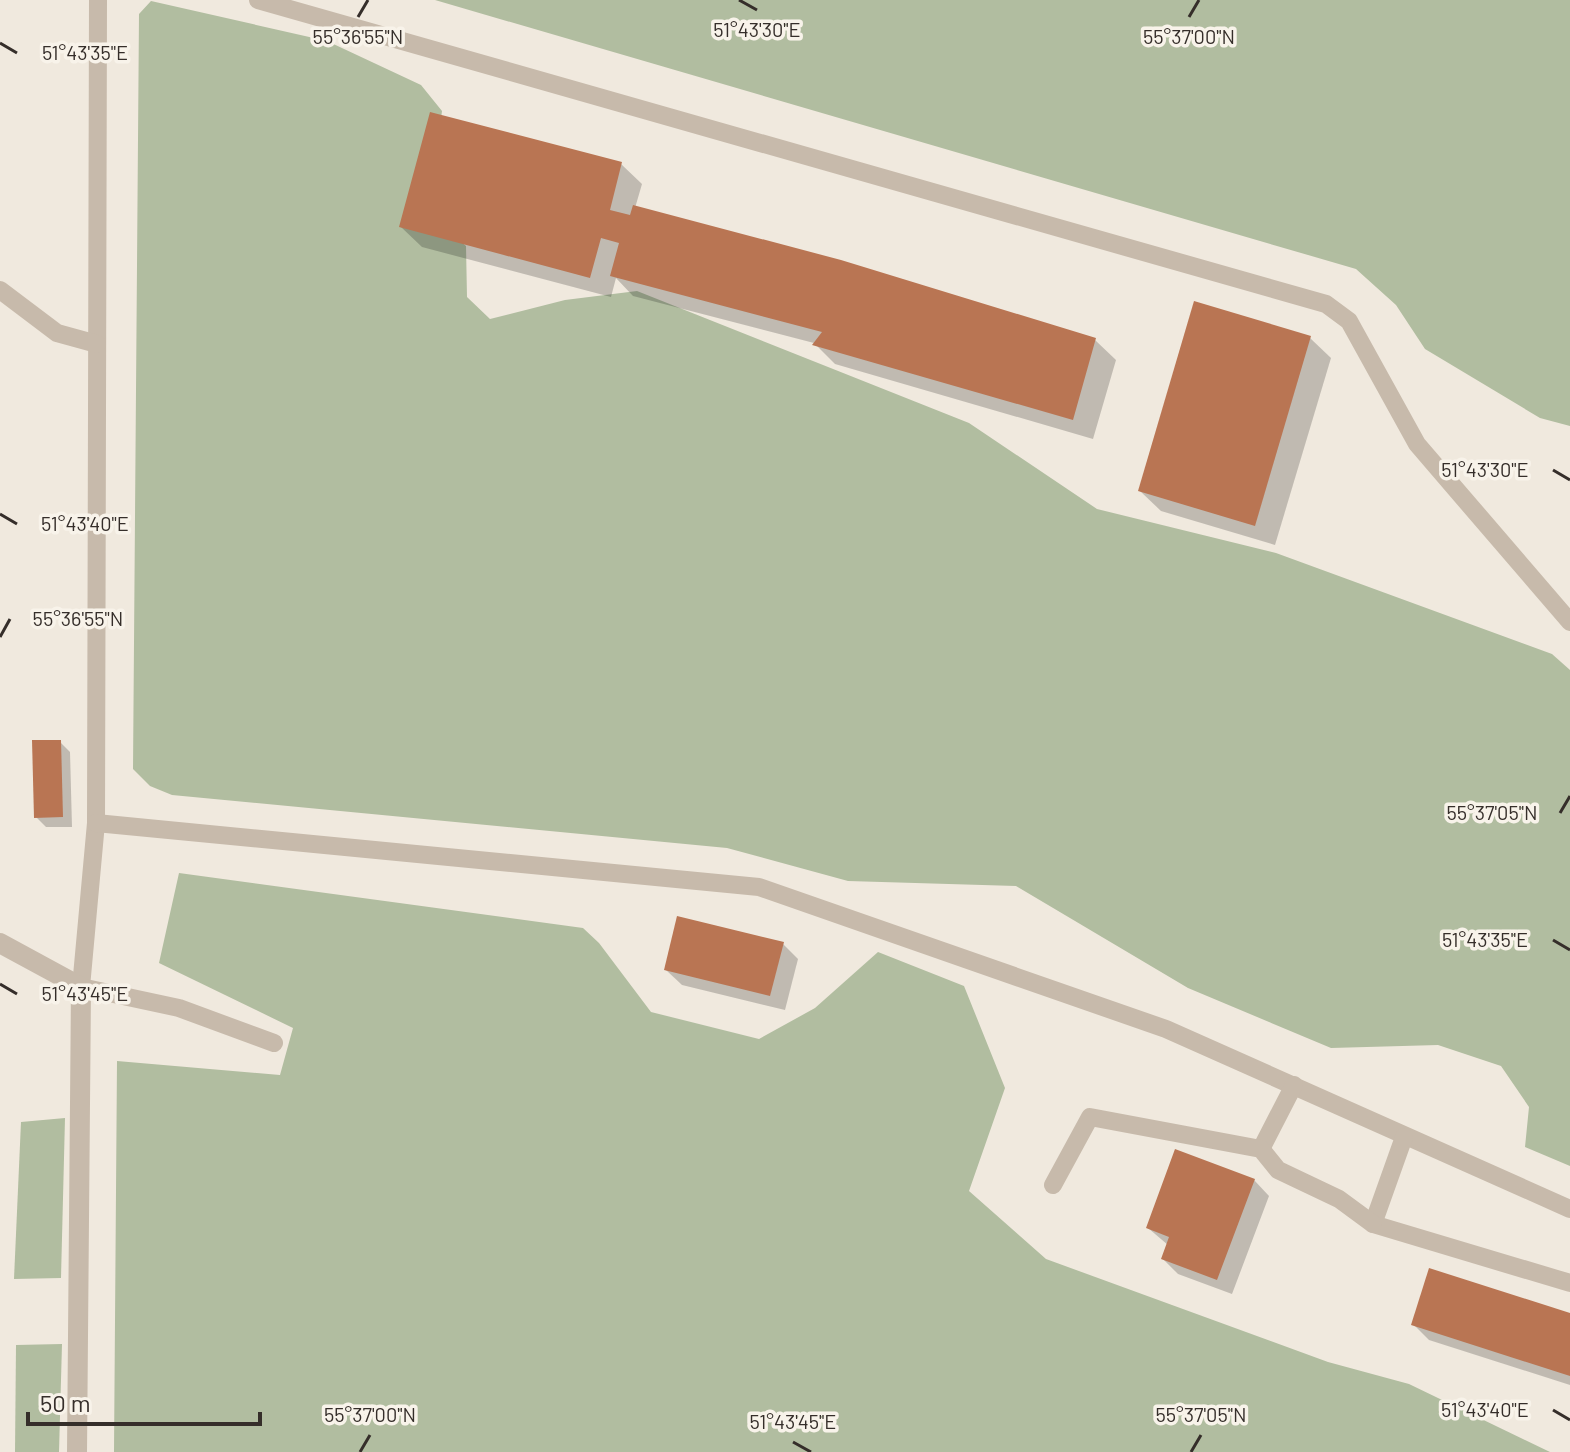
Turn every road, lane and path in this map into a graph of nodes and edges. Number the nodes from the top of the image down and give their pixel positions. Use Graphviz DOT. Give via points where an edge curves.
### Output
graph roads {
  1 [pos="98,0"];
  2 [pos="258,0"];
  3 [pos="0,290"];
  4 [pos="97,344"];
  5 [pos="1570,622"];
  6 [pos="96,823"];
  7 [pos="0,943"];
  8 [pos="81,987"];
  9 [pos="274,1043"];
  10 [pos="1294,1085"];
  11 [pos="1404,1137"];
  12 [pos="1261,1149"];
  13 [pos="1053,1185"];
  14 [pos="1570,1209"];
  15 [pos="1373,1224"];
  16 [pos="1570,1283"];
  17 [pos="77,1452"];
  1 -- 4 [label="lane"];
  2 -- 5 [label="lane" via="1326,304 1349,321 1417,444"];
  3 -- 4 [label="lane" via="57,333"];
  4 -- 6 [label="lane"];
  6 -- 8 [label="lane"];
  6 -- 10 [label="lane" via="759,887 1166,1029"];
  7 -- 8 [label="street"];
  8 -- 9 [label="lane" via="179,1008"];
  8 -- 17 [label="street"];
  10 -- 11 [label="lane"];
  10 -- 12 [label="lane"];
  11 -- 14 [label="lane"];
  11 -- 15 [label="lane"];
  12 -- 13 [label="lane" via="1090,1117"];
  12 -- 15 [label="lane" via="1278,1170 1339,1199"];
  15 -- 16 [label="lane"];
}
